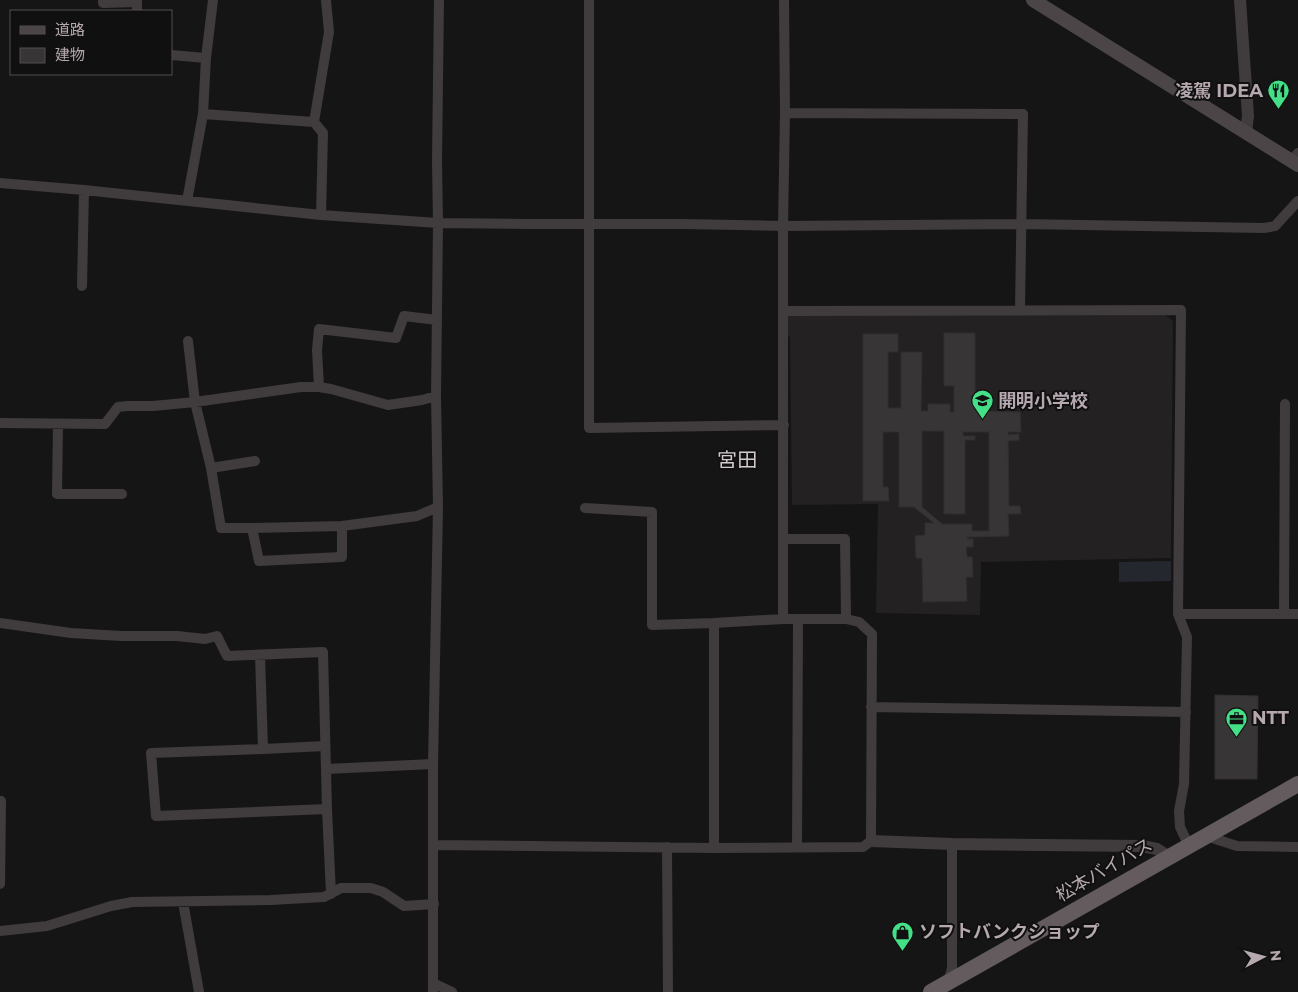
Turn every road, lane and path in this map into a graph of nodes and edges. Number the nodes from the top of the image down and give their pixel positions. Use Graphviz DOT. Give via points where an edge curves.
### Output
graph roads {
  1 [pos="104,0"];
  2 [pos="213,0"];
  3 [pos="326,0"];
  4 [pos="439,0"];
  5 [pos="589,0"];
  6 [pos="784,0"];
  7 [pos="1033,0"];
  8 [pos="1240,0"];
  9 [pos="137,10"];
  10 [pos="172,55"];
  11 [pos="206,58"];
  12 [pos="785,113"];
  13 [pos="204,114"];
  14 [pos="314,122"];
  15 [pos="1246,132"];
  16 [pos="1296,160"];
  17 [pos="0,183"];
  18 [pos="84,190"];
  19 [pos="1298,201"];
  20 [pos="187,202"];
  21 [pos="321,215"];
  22 [pos="438,223"];
  23 [pos="589,224"];
  24 [pos="1022,224"];
  25 [pos="783,226"];
  26 [pos="82,286"];
  27 [pos="1020,310"];
  28 [pos="783,311"];
  29 [pos="437,320"];
  30 [pos="188,341"];
  31 [pos="318,387"];
  32 [pos="436,396"];
  33 [pos="195,402"];
  34 [pos="1285,404"];
  35 [pos="0,424"];
  36 [pos="58,424"];
  37 [pos="784,425"];
  38 [pos="255,461"];
  39 [pos="211,468"];
  40 [pos="122,494"];
  41 [pos="438,507"];
  42 [pos="585,508"];
  43 [pos="342,526"];
  44 [pos="252,528"];
  45 [pos="783,539"];
  46 [pos="1178,614"];
  47 [pos="1284,614"];
  48 [pos="1298,614"];
  49 [pos="783,619"];
  50 [pos="798,619"];
  51 [pos="846,619"];
  52 [pos="714,623"];
  53 [pos="0,624"];
  54 [pos="260,655"];
  55 [pos="871,707"];
  56 [pos="1186,712"];
  57 [pos="325,746"];
  58 [pos="263,749"];
  59 [pos="433,764"];
  60 [pos="326,769"];
  61 [pos="1298,784"];
  62 [pos="0,801"];
  63 [pos="327,809"];
  64 [pos="1206,836"];
  65 [pos="871,841"];
  66 [pos="952,844"];
  67 [pos="434,845"];
  68 [pos="1189,846"];
  69 [pos="666,847"];
  70 [pos="797,847"];
  71 [pos="1298,847"];
  72 [pos="714,848"];
  73 [pos="1168,856"];
  74 [pos="0,884"];
  75 [pos="331,894"];
  76 [pos="183,902"];
  77 [pos="434,904"];
  78 [pos="0,931"];
  79 [pos="433,987"];
  80 [pos="948,987"];
  81 [pos="199,992"];
  82 [pos="452,992"];
  83 [pos="668,992"];
  84 [pos="931,992"];
  1 -- 9 [label="street" via="103,3 137,2"];
  2 -- 11 [label="street"];
  3 -- 14 [label="street" via="329,32"];
  4 -- 22 [label="street"];
  5 -- 23 [label="street"];
  6 -- 12 [label="street"];
  7 -- 15 [label="main road"];
  8 -- 15 [label="street" via="1248,116"];
  10 -- 11 [label="street"];
  11 -- 13 [label="street"];
  12 -- 24 [label="street" via="1023,114"];
  12 -- 25 [label="street"];
  13 -- 14 [label="street"];
  13 -- 20 [label="street"];
  14 -- 21 [label="street" via="323,133"];
  15 -- 16 [label="main road"];
  17 -- 18 [label="street"];
  18 -- 20 [label="street"];
  18 -- 26 [label="street"];
  19 -- 24 [label="street" via="1275,226 1264,228"];
  20 -- 21 [label="street"];
  21 -- 22 [label="street"];
  22 -- 23 [label="street"];
  22 -- 29 [label="street"];
  23 -- 25 [label="street"];
  23 -- 37 [label="street" via="588,428"];
  24 -- 25 [label="street"];
  24 -- 27 [label="street"];
  25 -- 28 [label="street"];
  27 -- 28 [label="street"];
  27 -- 46 [label="street" via="1181,310"];
  28 -- 37 [label="street"];
  29 -- 31 [label="street" via="404,316 396,338 319,329"];
  29 -- 32 [label="street"];
  30 -- 33 [label="street"];
  31 -- 32 [label="street" via="388,405"];
  31 -- 33 [label="street"];
  32 -- 41 [label="street"];
  33 -- 36 [label="street" via="118,407 105,424"];
  33 -- 39 [label="street"];
  34 -- 47 [label="street"];
  35 -- 36 [label="street"];
  36 -- 40 [label="street" via="56,494"];
  37 -- 45 [label="street"];
  38 -- 39 [label="street"];
  39 -- 44 [label="street" via="221,528"];
  41 -- 43 [label="street" via="417,516"];
  41 -- 59 [label="street"];
  42 -- 52 [label="street" via="652,512 652,625"];
  43 -- 44 [label="street"];
  43 -- 44 [label="street" via="342,557 258,561"];
  45 -- 49 [label="street"];
  45 -- 51 [label="street" via="845,539"];
  46 -- 47 [label="street"];
  46 -- 56 [label="street" via="1187,637"];
  47 -- 48 [label="street"];
  49 -- 50 [label="street"];
  49 -- 52 [label="street"];
  50 -- 51 [label="street"];
  50 -- 70 [label="street"];
  51 -- 55 [label="street" via="859,622 872,634"];
  52 -- 72 [label="street"];
  53 -- 54 [label="street" via="121,636 205,639 217,636 227,656"];
  54 -- 57 [label="street" via="323,652"];
  54 -- 58 [label="street"];
  55 -- 56 [label="street"];
  55 -- 65 [label="street"];
  56 -- 68 [label="street" via="1184,784 1179,811 1180,827"];
  57 -- 58 [label="street"];
  57 -- 60 [label="street"];
  58 -- 63 [label="street" via="151,753 156,816"];
  59 -- 60 [label="street"];
  59 -- 67 [label="street"];
  60 -- 63 [label="street"];
  61 -- 64 [label="highway, 松本バイパス"];
  62 -- 74 [label="street"];
  63 -- 75 [label="street"];
  64 -- 68 [label="highway, 松本バイパス"];
  64 -- 71 [label="street" via="1237,846"];
  65 -- 66 [label="street"];
  65 -- 70 [label="street" via="863,847"];
  66 -- 73 [label="street" via="1142,846"];
  66 -- 80 [label="street" via="952,968"];
  67 -- 69 [label="street"];
  67 -- 77 [label="street"];
  68 -- 73 [label="highway, 松本バイパス"];
  69 -- 72 [label="street"];
  69 -- 83 [label="street"];
  70 -- 72 [label="street"];
  73 -- 80 [label="highway, 松本バイパス"];
  75 -- 76 [label="street" via="271,900"];
  75 -- 77 [label="street" via="341,888 371,888 384,892 404,906"];
  76 -- 78 [label="street" via="132,902 47,926"];
  76 -- 81 [label="street"];
  77 -- 79 [label="street"];
  79 -- 82 [label="street"];
  80 -- 84 [label="highway, 松本バイパス"];
}
